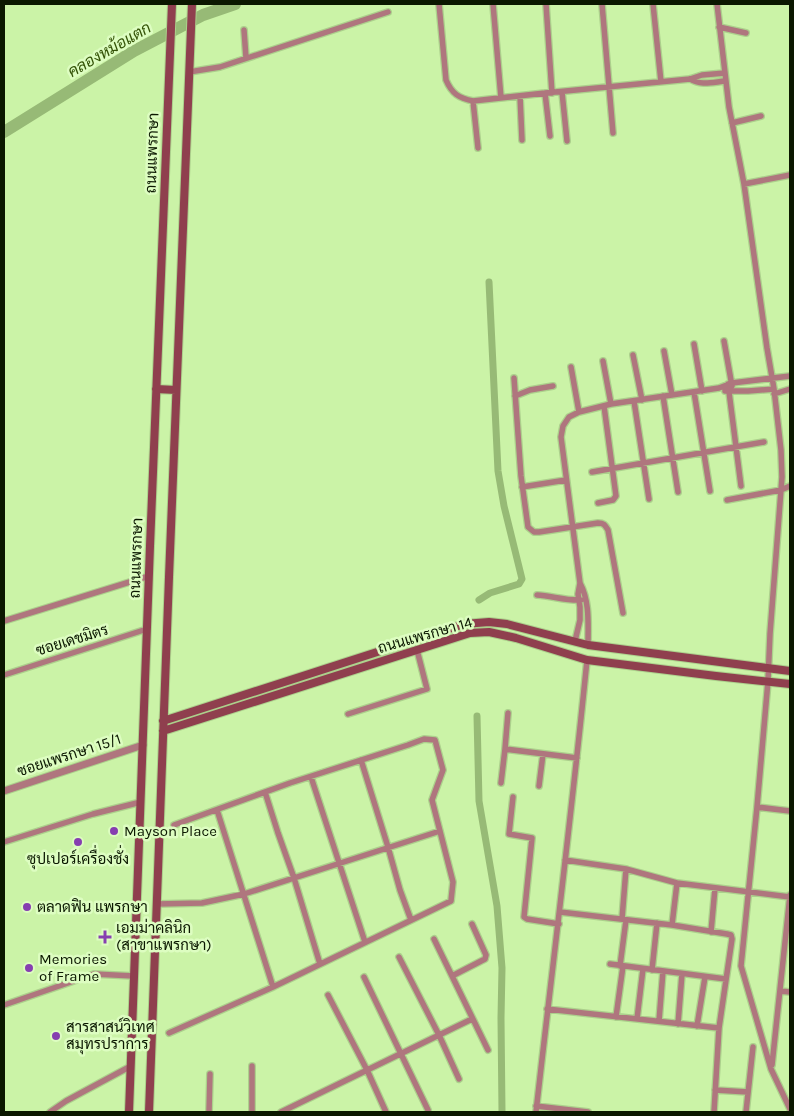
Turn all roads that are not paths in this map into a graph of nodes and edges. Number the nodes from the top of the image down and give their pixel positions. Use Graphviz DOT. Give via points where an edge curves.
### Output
graph roads {
  1 [pos="172,4"];
  2 [pos="439,4"];
  3 [pos="493,4"];
  4 [pos="546,4"];
  5 [pos="602,4"];
  6 [pos="653,4"];
  7 [pos="717,4"];
  8 [pos="192,5"];
  9 [pos="388,12"];
  10 [pos="720,27"];
  11 [pos="244,30"];
  12 [pos="746,33"];
  13 [pos="246,58"];
  14 [pos="189,72"];
  15 [pos="725,73"];
  16 [pos="690,79"];
  17 [pos="726,81"];
  18 [pos="661,82"];
  19 [pos="610,87"];
  20 [pos="562,92"];
  21 [pos="549,93"];
  22 [pos="520,96"];
  23 [pos="501,98"];
  24 [pos="473,101"];
  25 [pos="761,116"];
  26 [pos="732,123"];
  27 [pos="613,133"];
  28 [pos="550,136"];
  29 [pos="522,140"];
  30 [pos="567,141"];
  31 [pos="478,148"];
  32 [pos="790,175"];
  33 [pos="744,184"];
  34 [pos="724,342"];
  35 [pos="694,344"];
  36 [pos="664,351"];
  37 [pos="633,355"];
  38 [pos="603,361"];
  39 [pos="572,367"];
  40 [pos="790,376"];
  41 [pos="514,378"];
  42 [pos="773,379"];
  43 [pos="730,383"];
  44 [pos="552,386"];
  45 [pos="719,388"];
  46 [pos="156,389"];
  47 [pos="790,389"];
  48 [pos="176,390"];
  49 [pos="702,391"];
  50 [pos="731,391"];
  51 [pos="774,391"];
  52 [pos="694,392"];
  53 [pos="672,395"];
  54 [pos="515,396"];
  55 [pos="663,396"];
  56 [pos="642,400"];
  57 [pos="634,401"];
  58 [pos="608,405"];
  59 [pos="578,412"];
  60 [pos="764,442"];
  61 [pos="736,447"];
  62 [pos="704,453"];
  63 [pos="673,458"];
  64 [pos="643,463"];
  65 [pos="612,468"];
  66 [pos="592,472"];
  67 [pos="566,480"];
  68 [pos="740,486"];
  69 [pos="790,486"];
  70 [pos="522,487"];
  71 [pos="781,490"];
  72 [pos="710,491"];
  73 [pos="678,492"];
  74 [pos="648,499"];
  75 [pos="727,500"];
  76 [pos="598,503"];
  77 [pos="572,528"];
  78 [pos="149,576"];
  79 [pos="580,583"];
  80 [pos="537,595"];
  81 [pos="586,599"];
  82 [pos="579,600"];
  83 [pos="623,613"];
  84 [pos="4,621"];
  85 [pos="147,630"];
  86 [pos="575,641"];
  87 [pos="588,645"];
  88 [pos="603,647"];
  89 [pos="417,650"];
  90 [pos="573,656"];
  91 [pos="587,660"];
  92 [pos="602,662"];
  93 [pos="768,668"];
  94 [pos="790,671"];
  95 [pos="4,675"];
  96 [pos="768,681"];
  97 [pos="790,684"];
  98 [pos="508,713"];
  99 [pos="348,714"];
  100 [pos="164,721"];
  101 [pos="163,731"];
  102 [pos="143,745"];
  103 [pos="505,749"];
  104 [pos="543,754"];
  105 [pos="577,758"];
  106 [pos="361,760"];
  107 [pos="311,776"];
  108 [pos="501,783"];
  109 [pos="539,786"];
  110 [pos="4,791"];
  111 [pos="265,792"];
  112 [pos="513,798"];
  113 [pos="141,802"];
  114 [pos="757,807"];
  115 [pos="217,810"];
  116 [pos="790,811"];
  117 [pos="174,825"];
  118 [pos="440,831"];
  119 [pos="4,842"];
  120 [pos="388,847"];
  121 [pos="565,860"];
  122 [pos="339,863"];
  123 [pos="626,869"];
  124 [pos="294,878"];
  125 [pos="677,883"];
  126 [pos="715,888"];
  127 [pos="749,892"];
  128 [pos="244,894"];
  129 [pos="790,896"];
  130 [pos="157,904"];
  131 [pos="560,912"];
  132 [pos="624,919"];
  133 [pos="411,920"];
  134 [pos="657,923"];
  135 [pos="472,924"];
  136 [pos="559,924"];
  137 [pos="672,925"];
  138 [pos="711,932"];
  139 [pos="434,938"];
  140 [pos="365,942"];
  141 [pos="787,949"];
  142 [pos="399,957"];
  143 [pos="320,964"];
  144 [pos="610,964"];
  145 [pos="621,966"];
  146 [pos="643,969"];
  147 [pos="652,970"];
  148 [pos="663,971"];
  149 [pos="682,974"];
  150 [pos="134,976"];
  151 [pos="452,976"];
  152 [pos="705,976"];
  153 [pos="364,977"];
  154 [pos="726,979"];
  155 [pos="273,987"];
  156 [pos="780,991"];
  157 [pos="790,992"];
  158 [pos="328,995"];
  159 [pos="4,1005"];
  160 [pos="547,1009"];
  161 [pos="616,1017"];
  162 [pos="472,1019"];
  163 [pos="637,1019"];
  164 [pos="658,1021"];
  165 [pos="678,1024"];
  166 [pos="697,1026"];
  167 [pos="719,1028"];
  168 [pos="169,1033"];
  169 [pos="439,1035"];
  170 [pos="753,1047"];
  171 [pos="488,1050"];
  172 [pos="401,1053"];
  173 [pos="130,1066"];
  174 [pos="252,1066"];
  175 [pos="772,1069"];
  176 [pos="367,1070"];
  177 [pos="210,1074"];
  178 [pos="459,1079"];
  179 [pos="715,1090"];
  180 [pos="748,1092"];
  181 [pos="536,1109"];
  182 [pos="790,1109"];
  183 [pos="428,1110"];
  184 [pos="50,1112"];
  185 [pos="129,1112"];
  186 [pos="149,1112"];
  187 [pos="209,1112"];
  188 [pos="252,1112"];
  189 [pos="281,1112"];
  190 [pos="386,1112"];
  191 [pos="588,1112"];
  192 [pos="714,1112"];
  193 [pos="746,1112"];
  1 -- 46 [label="main road, ถนนแพรกษา"];
  2 -- 24 [label="street" via="446,80 454,93"];
  3 -- 23 [label="street"];
  4 -- 21 [label="street"];
  5 -- 19 [label="street"];
  6 -- 18 [label="street"];
  7 -- 10 [label="street"];
  8 -- 14 [label="main road"];
  9 -- 13 [label="street"];
  10 -- 12 [label="street"];
  10 -- 15 [label="street"];
  11 -- 13 [label="street"];
  13 -- 14 [label="street" via="220,67"];
  14 -- 48 [label="main road"];
  15 -- 16 [label="street"];
  15 -- 17 [label="street"];
  16 -- 17 [label="street" via="700,84"];
  16 -- 18 [label="street"];
  17 -- 26 [label="street"];
  18 -- 19 [label="street"];
  19 -- 20 [label="street"];
  19 -- 27 [label="street"];
  20 -- 21 [label="street"];
  20 -- 30 [label="street"];
  21 -- 22 [label="street"];
  21 -- 28 [label="street"];
  22 -- 23 [label="street"];
  22 -- 29 [label="street"];
  23 -- 24 [label="street"];
  24 -- 31 [label="street"];
  25 -- 26 [label="street"];
  26 -- 33 [label="street"];
  32 -- 33 [label="street"];
  33 -- 42 [label="street"];
  34 -- 43 [label="street"];
  35 -- 49 [label="street"];
  36 -- 53 [label="street"];
  37 -- 56 [label="street"];
  38 -- 58 [label="street"];
  39 -- 59 [label="street"];
  40 -- 42 [label="street"];
  41 -- 54 [label="street"];
  42 -- 43 [label="street"];
  42 -- 51 [label="street"];
  43 -- 45 [label="street"];
  43 -- 50 [label="street"];
  44 -- 54 [label="street"];
  45 -- 49 [label="street"];
  45 -- 50 [label="street"];
  46 -- 48 [label="main road"];
  46 -- 78 [label="main road, ถนนแพรกษา"];
  47 -- 51 [label="street"];
  48 -- 100 [label="main road"];
  49 -- 52 [label="street"];
  50 -- 51 [label="street"];
  50 -- 61 [label="street"];
  51 -- 71 [label="street" via="782,464"];
  52 -- 53 [label="street"];
  52 -- 62 [label="street"];
  53 -- 55 [label="street"];
  54 -- 70 [label="street"];
  55 -- 56 [label="street"];
  55 -- 63 [label="street"];
  56 -- 57 [label="street"];
  57 -- 58 [label="street"];
  57 -- 64 [label="street"];
  58 -- 59 [label="street"];
  58 -- 65 [label="street"];
  59 -- 67 [label="street" via="569,417 561,437"];
  60 -- 61 [label="street"];
  61 -- 62 [label="street"];
  61 -- 68 [label="street"];
  62 -- 63 [label="street"];
  62 -- 72 [label="street"];
  63 -- 64 [label="street"];
  63 -- 73 [label="street"];
  64 -- 65 [label="street"];
  64 -- 74 [label="street"];
  65 -- 66 [label="street"];
  65 -- 76 [label="street" via="616,496 613,500"];
  67 -- 70 [label="street"];
  67 -- 77 [label="street"];
  69 -- 71 [label="street"];
  70 -- 77 [label="street" via="530,530"];
  71 -- 75 [label="street"];
  71 -- 93 [label="street"];
  77 -- 79 [label="street"];
  77 -- 83 [label="street" via="598,523 606,526"];
  78 -- 84 [label="street"];
  78 -- 85 [label="main road, ถนนแพรกษา"];
  79 -- 81 [label="street"];
  79 -- 82 [label="street"];
  80 -- 82 [label="street"];
  81 -- 82 [label="street"];
  81 -- 87 [label="street"];
  82 -- 86 [label="street" via="580,620"];
  85 -- 95 [label="street, ซอยเดชมิตร"];
  85 -- 102 [label="main road, ถนนแพรกษา"];
  86 -- 87 [label="main road, ถนนแพรกษา 14"];
  86 -- 90 [label="main road"];
  86 -- 100 [label="main road, ถนนแพรกษา 14" via="507,624 464,624"];
  87 -- 88 [label="main road, ถนนแพรกษา 14"];
  88 -- 92 [label="main road"];
  88 -- 93 [label="main road, ถนนแพรกษา 14"];
  89 -- 90 [label="main road, ถนนแพรกษา 14" via="470,633 489,632"];
  89 -- 99 [label="street" via="427,689"];
  89 -- 101 [label="main road, ถนนแพรกษา 14"];
  90 -- 91 [label="main road, ถนนแพรกษา 14"];
  91 -- 92 [label="main road, ถนนแพรกษา 14"];
  91 -- 105 [label="street"];
  92 -- 96 [label="main road, ถนนแพรกษา 14"];
  93 -- 94 [label="main road, ถนนแพรกษา 14"];
  93 -- 96 [label="street"];
  96 -- 97 [label="main road, ถนนแพรกษา 14"];
  96 -- 114 [label="street"];
  98 -- 103 [label="street"];
  100 -- 101 [label="main road"];
  101 -- 130 [label="main road"];
  102 -- 110 [label="street, ซอยแพรกษา 15/1"];
  102 -- 113 [label="main road, ถนนแพรกษา"];
  103 -- 104 [label="street"];
  103 -- 108 [label="street"];
  104 -- 105 [label="street"];
  104 -- 109 [label="street"];
  105 -- 121 [label="street"];
  106 -- 107 [label="street"];
  106 -- 118 [label="street" via="424,739 435,740 443,770 432,800"];
  106 -- 120 [label="street"];
  107 -- 111 [label="street"];
  107 -- 122 [label="street"];
  111 -- 115 [label="street"];
  111 -- 124 [label="street"];
  112 -- 136 [label="street" via="508,834 532,838 524,917"];
  113 -- 119 [label="street"];
  113 -- 150 [label="main road, ถนนแพรกษา"];
  114 -- 116 [label="street"];
  114 -- 127 [label="street"];
  115 -- 117 [label="street"];
  115 -- 128 [label="street"];
  118 -- 120 [label="street"];
  118 -- 133 [label="street" via="453,882 450,900"];
  120 -- 122 [label="street"];
  120 -- 133 [label="street"];
  121 -- 123 [label="street"];
  121 -- 131 [label="street"];
  122 -- 124 [label="street"];
  122 -- 140 [label="street"];
  123 -- 125 [label="street"];
  123 -- 132 [label="street"];
  124 -- 128 [label="street"];
  124 -- 143 [label="street"];
  125 -- 126 [label="street"];
  125 -- 137 [label="street"];
  126 -- 127 [label="street"];
  126 -- 138 [label="street"];
  127 -- 129 [label="street"];
  127 -- 175 [label="street" via="741,966"];
  128 -- 130 [label="street" via="202,904"];
  128 -- 155 [label="street"];
  129 -- 141 [label="street"];
  130 -- 186 [label="main road"];
  131 -- 132 [label="street"];
  131 -- 136 [label="street"];
  132 -- 134 [label="street"];
  132 -- 145 [label="street"];
  133 -- 140 [label="street"];
  134 -- 137 [label="street"];
  134 -- 147 [label="street"];
  135 -- 151 [label="street" via="485,959"];
  136 -- 160 [label="street"];
  137 -- 138 [label="street"];
  138 -- 154 [label="street" via="731,935"];
  139 -- 151 [label="street"];
  140 -- 143 [label="street"];
  141 -- 156 [label="street"];
  142 -- 169 [label="street"];
  143 -- 155 [label="street"];
  144 -- 145 [label="street"];
  145 -- 146 [label="street"];
  145 -- 161 [label="street"];
  146 -- 147 [label="street"];
  146 -- 163 [label="street"];
  147 -- 148 [label="street"];
  148 -- 149 [label="street"];
  148 -- 164 [label="street"];
  149 -- 152 [label="street"];
  149 -- 165 [label="street"];
  150 -- 159 [label="street" via="94,974"];
  150 -- 173 [label="main road, ถนนแพรกษา"];
  151 -- 162 [label="street"];
  152 -- 154 [label="street"];
  152 -- 166 [label="street"];
  153 -- 172 [label="street"];
  154 -- 167 [label="street"];
  155 -- 168 [label="street"];
  156 -- 157 [label="street"];
  156 -- 175 [label="street"];
  158 -- 176 [label="street"];
  160 -- 161 [label="street"];
  160 -- 181 [label="street"];
  161 -- 163 [label="street"];
  162 -- 169 [label="street"];
  162 -- 171 [label="street"];
  163 -- 164 [label="street"];
  164 -- 165 [label="street"];
  165 -- 166 [label="street"];
  166 -- 167 [label="street"];
  167 -- 179 [label="street"];
  169 -- 172 [label="street"];
  169 -- 178 [label="street"];
  170 -- 180 [label="street"];
  172 -- 176 [label="street"];
  172 -- 183 [label="street"];
  173 -- 184 [label="street"];
  173 -- 185 [label="main road, ถนนแพรกษา"];
  174 -- 188 [label="street"];
  175 -- 182 [label="street"];
  176 -- 189 [label="street"];
  176 -- 190 [label="street"];
  177 -- 187 [label="street"];
  179 -- 180 [label="street"];
  179 -- 192 [label="street"];
  180 -- 193 [label="street"];
  181 -- 191 [label="street"];
}
